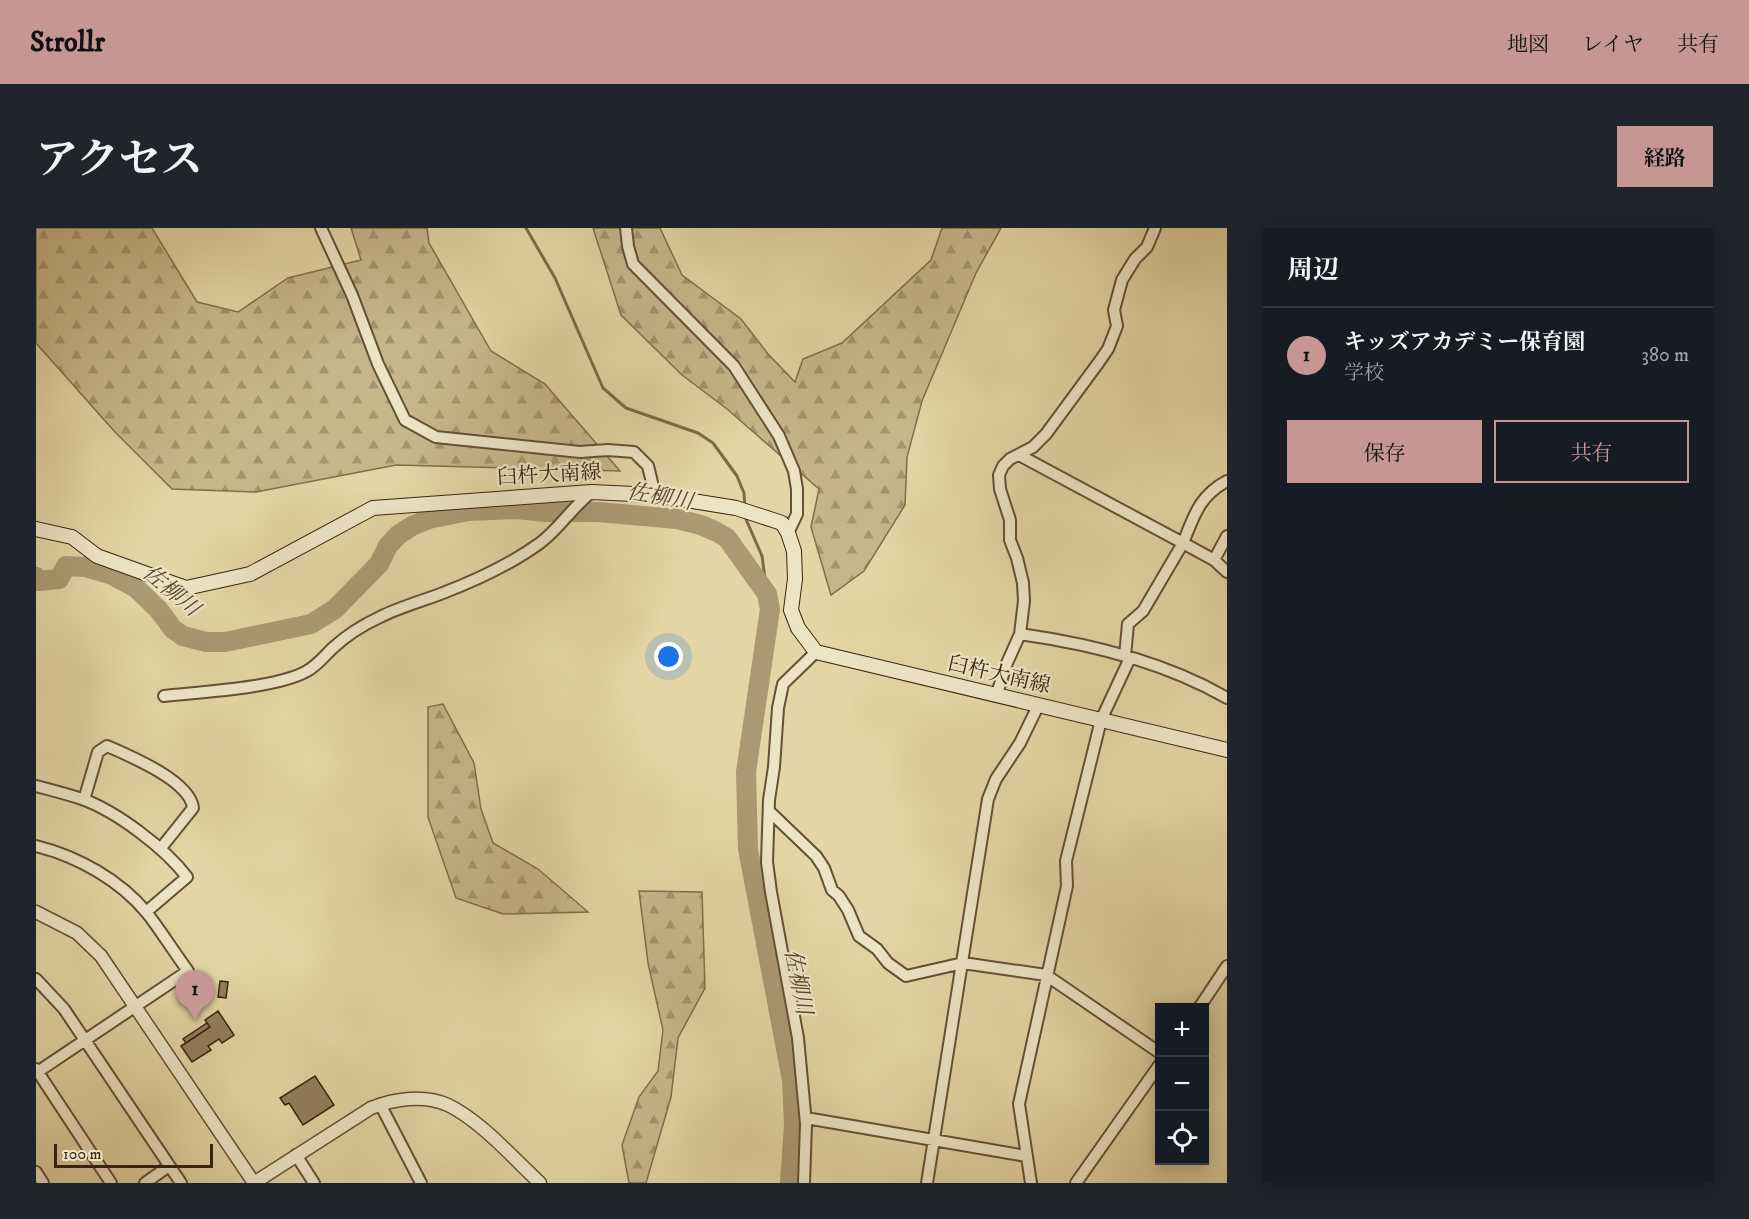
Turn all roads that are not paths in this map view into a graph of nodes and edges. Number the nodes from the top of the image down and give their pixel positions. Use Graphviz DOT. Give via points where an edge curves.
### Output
graph roads {
  1 [pos="321,228"];
  2 [pos="626,228"];
  3 [pos="1155,228"];
  4 [pos="1019,455"];
  5 [pos="1227,482"];
  6 [pos="592,492"];
  7 [pos="655,495"];
  8 [pos="36,529"];
  9 [pos="788,533"];
  10 [pos="1227,536"];
  11 [pos="1183,543"];
  12 [pos="1214,560"];
  13 [pos="1227,572"];
  14 [pos="1020,634"];
  15 [pos="816,652"];
  16 [pos="1127,657"];
  17 [pos="164,696"];
  18 [pos="996,696"];
  19 [pos="1227,698"];
  20 [pos="1038,706"];
  21 [pos="1101,720"];
  22 [pos="1227,750"];
  23 [pos="36,786"];
  24 [pos="84,800"];
  25 [pos="769,811"];
  26 [pos="36,846"];
  27 [pos="161,848"];
  28 [pos="36,912"];
  29 [pos="146,912"];
  30 [pos="963,963"];
  31 [pos="1227,966"];
  32 [pos="1046,975"];
  33 [pos="36,979"];
  34 [pos="1202,1003"];
  35 [pos="135,1006"];
  36 [pos="85,1040"];
  37 [pos="1155,1050"];
  38 [pos="37,1071"];
  39 [pos="1155,1071"];
  40 [pos="381,1104"];
  41 [pos="806,1118"];
  42 [pos="934,1139"];
  43 [pos="296,1155"];
  44 [pos="1026,1156"];
  45 [pos="170,1166"];
  46 [pos="36,1172"];
  47 [pos="44,1183"];
  48 [pos="111,1183"];
  49 [pos="145,1183"];
  50 [pos="181,1183"];
  51 [pos="254,1183"];
  52 [pos="314,1183"];
  53 [pos="421,1183"];
  54 [pos="540,1183"];
  55 [pos="804,1183"];
  56 [pos="927,1183"];
  57 [pos="1031,1183"];
  58 [pos="1076,1183"];
  1 -- 7 [label="street" via="405,420 436,437 580,452 634,452 648,466"];
  2 -- 9 [label="street" via="633,264 734,366 779,436 797,489 797,514"];
  3 -- 4 [label="street" via="1147,247 1122,280 1114,310 1117,326 1108,349 1046,434"];
  4 -- 11 [label="street"];
  4 -- 14 [label="street" via="1003,466 999,475 1010,520 1010,540 1023,584"];
  5 -- 11 [label="street" via="1198,506"];
  6 -- 7 [label="main road, 臼杵大南線"];
  6 -- 8 [label="main road, 臼杵大南線" via="374,508 250,574 186,588 97,556 72,537"];
  6 -- 17 [label="street" via="553,532 514,560 366,623 306,672 284,680"];
  7 -- 9 [label="main road, 臼杵大南線" via="736,508 782,523"];
  9 -- 15 [label="main road" via="795,551 791,610 798,628"];
  10 -- 12 [label="street"];
  11 -- 12 [label="street"];
  11 -- 16 [label="street" via="1143,611 1128,624"];
  12 -- 13 [label="street"];
  14 -- 16 [label="street"];
  14 -- 18 [label="street"];
  15 -- 18 [label="main road, 臼杵大南線"];
  15 -- 25 [label="street" via="783,684"];
  16 -- 19 [label="street" via="1167,669"];
  16 -- 21 [label="street"];
  18 -- 20 [label="main road, 臼杵大南線"];
  20 -- 21 [label="main road, 臼杵大南線"];
  20 -- 30 [label="street" via="988,799"];
  21 -- 22 [label="main road, 臼杵大南線"];
  21 -- 32 [label="street" via="1066,861 1067,886"];
  23 -- 24 [label="street"];
  24 -- 27 [label="street"];
  24 -- 27 [label="street" via="98,752 107,746 160,773 183,790 193,808"];
  25 -- 30 [label="street" via="816,856 859,936 900,973"];
  25 -- 41 [label="street" via="767,862 798,1038"];
  26 -- 29 [label="street" via="96,870"];
  27 -- 29 [label="street" via="187,877"];
  28 -- 35 [label="street" via="77,933 90,945"];
  29 -- 35 [label="street" via="188,971"];
  30 -- 32 [label="street"];
  30 -- 42 [label="street"];
  31 -- 34 [label="street"];
  32 -- 37 [label="street"];
  32 -- 44 [label="street" via="1019,1104"];
  33 -- 36 [label="street" via="64,1009"];
  35 -- 36 [label="street"];
  35 -- 51 [label="street"];
  36 -- 38 [label="street"];
  36 -- 45 [label="street"];
  38 -- 48 [label="street"];
  39 -- 58 [label="street"];
  40 -- 43 [label="street"];
  40 -- 53 [label="street"];
  40 -- 54 [label="street" via="409,1099 447,1105 482,1130"];
  41 -- 42 [label="street"];
  41 -- 55 [label="street"];
  42 -- 44 [label="street"];
  42 -- 56 [label="street"];
  43 -- 51 [label="street"];
  43 -- 52 [label="street"];
  44 -- 57 [label="street"];
  45 -- 49 [label="street"];
  45 -- 50 [label="street"];
  46 -- 47 [label="street"];
}
